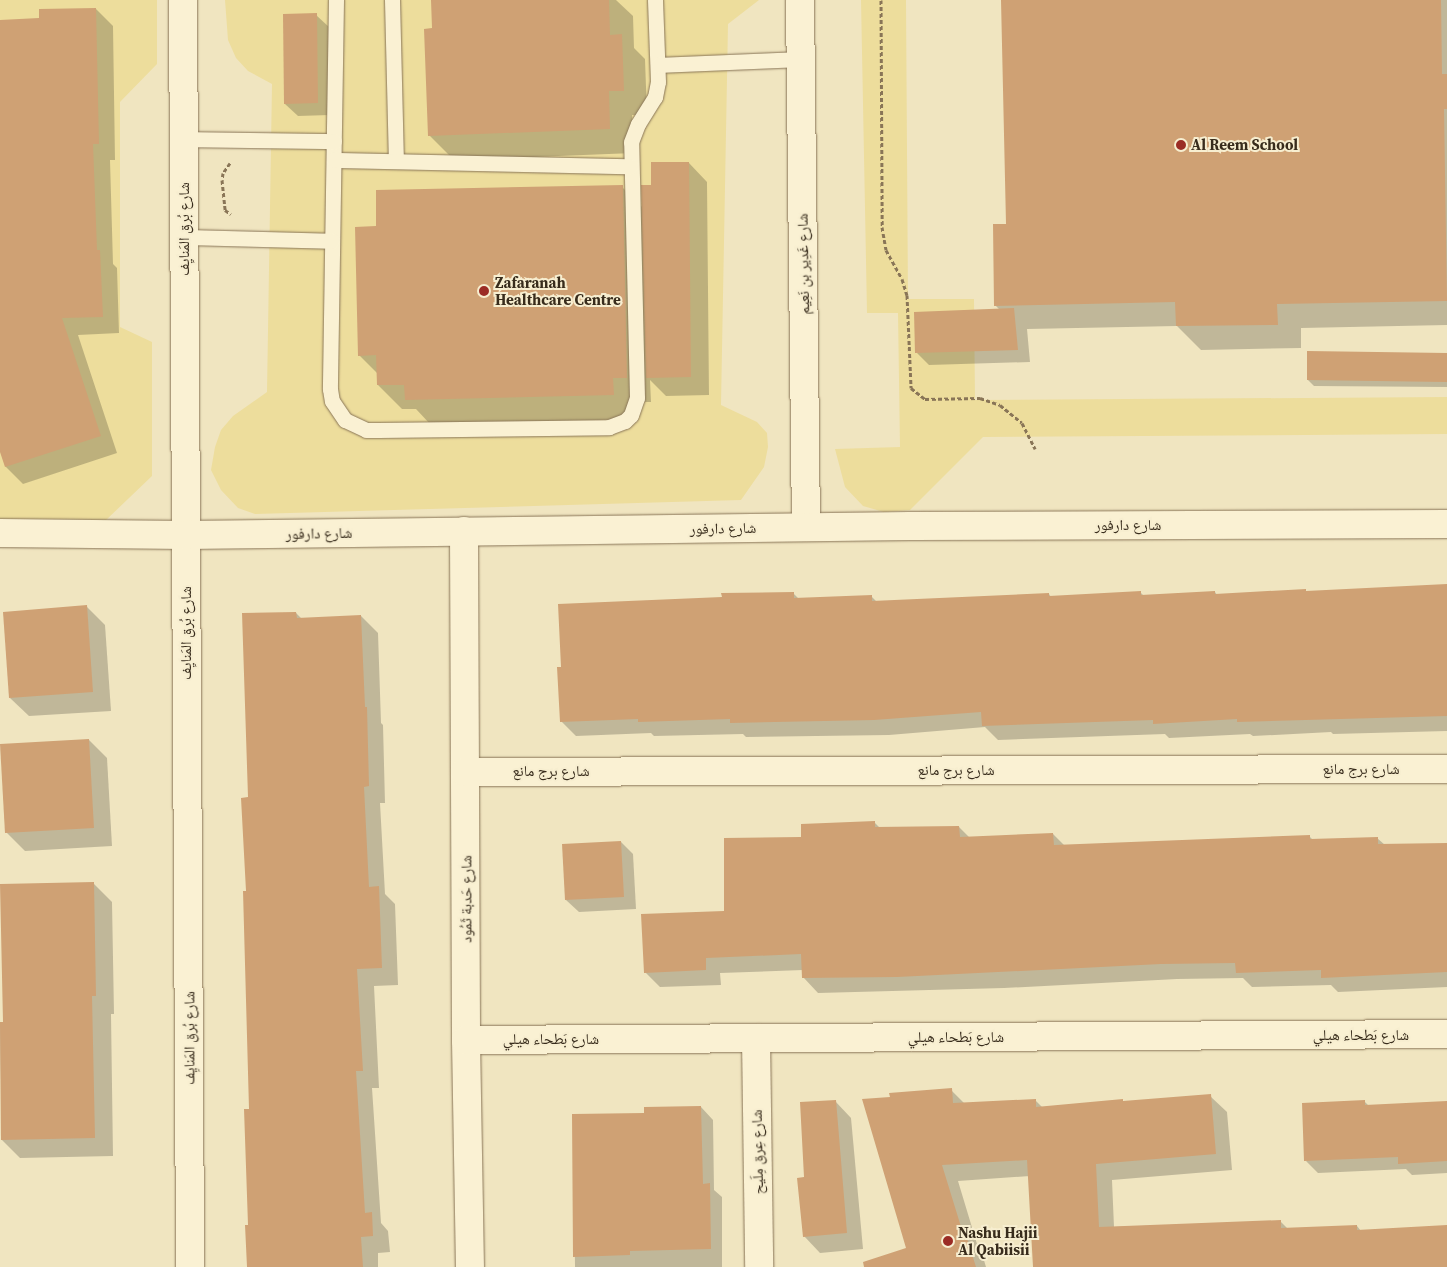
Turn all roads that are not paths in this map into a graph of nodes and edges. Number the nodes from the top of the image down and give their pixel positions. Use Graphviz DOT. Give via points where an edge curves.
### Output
graph roads {
  1 [pos="183,0"];
  2 [pos="336,0"];
  3 [pos="392,0"];
  4 [pos="655,0"];
  5 [pos="800,0"];
  6 [pos="800,59"];
  7 [pos="658,65"];
  8 [pos="184,139"];
  9 [pos="334,141"];
  10 [pos="334,160"];
  11 [pos="396,161"];
  12 [pos="631,166"];
  13 [pos="184,237"];
  14 [pos="332,241"];
  15 [pos="1447,524"];
  16 [pos="806,527"];
  17 [pos="464,531"];
  18 [pos="0,533"];
  19 [pos="186,535"];
  20 [pos="1447,769"];
  21 [pos="465,772"];
  22 [pos="1447,1034"];
  23 [pos="756,1038"];
  24 [pos="466,1040"];
  25 [pos="190,1267"];
  26 [pos="470,1267"];
  27 [pos="759,1267"];
  1 -- 8 [label="street, شارع بُرق المَنايِف"];
  2 -- 9 [label="lane"];
  3 -- 11 [label="lane"];
  4 -- 7 [label="lane"];
  5 -- 6 [label="street, شارع غَدِير بن نَعِيم"];
  6 -- 7 [label="lane"];
  6 -- 16 [label="street, شارع غَدِير بن نَعِيم"];
  7 -- 12 [label="lane" via="655,97 631,142"];
  8 -- 9 [label="lane"];
  8 -- 13 [label="street, شارع بُرق المَنايِف"];
  9 -- 10 [label="lane"];
  10 -- 11 [label="lane"];
  10 -- 14 [label="lane"];
  11 -- 12 [label="lane"];
  12 -- 14 [label="lane" via="637,398 631,415 618,426 366,430 345,420 332,401 330,389"];
  13 -- 14 [label="lane"];
  13 -- 19 [label="street, شارع بُرق المَنايِف"];
  15 -- 16 [label="street, شارع دارفور"];
  16 -- 17 [label="street, شارع دارفور"];
  17 -- 19 [label="street, شارع دارفور"];
  17 -- 21 [label="street, شارع حَدبة ثَمُود"];
  18 -- 19 [label="street, شارع دارفور"];
  19 -- 25 [label="street, شارع بُرق المَنايِف"];
  20 -- 21 [label="street, شارع برج مانع"];
  21 -- 24 [label="street, شارع حَدبة ثَمُود"];
  22 -- 23 [label="street, شارع بَطحاء هيلي"];
  23 -- 24 [label="street, شارع بَطحاء هيلي"];
  23 -- 27 [label="street, شارع عِرق مِلَيح"];
  24 -- 26 [label="street, شارع حَدبة ثَمُود"];
}
